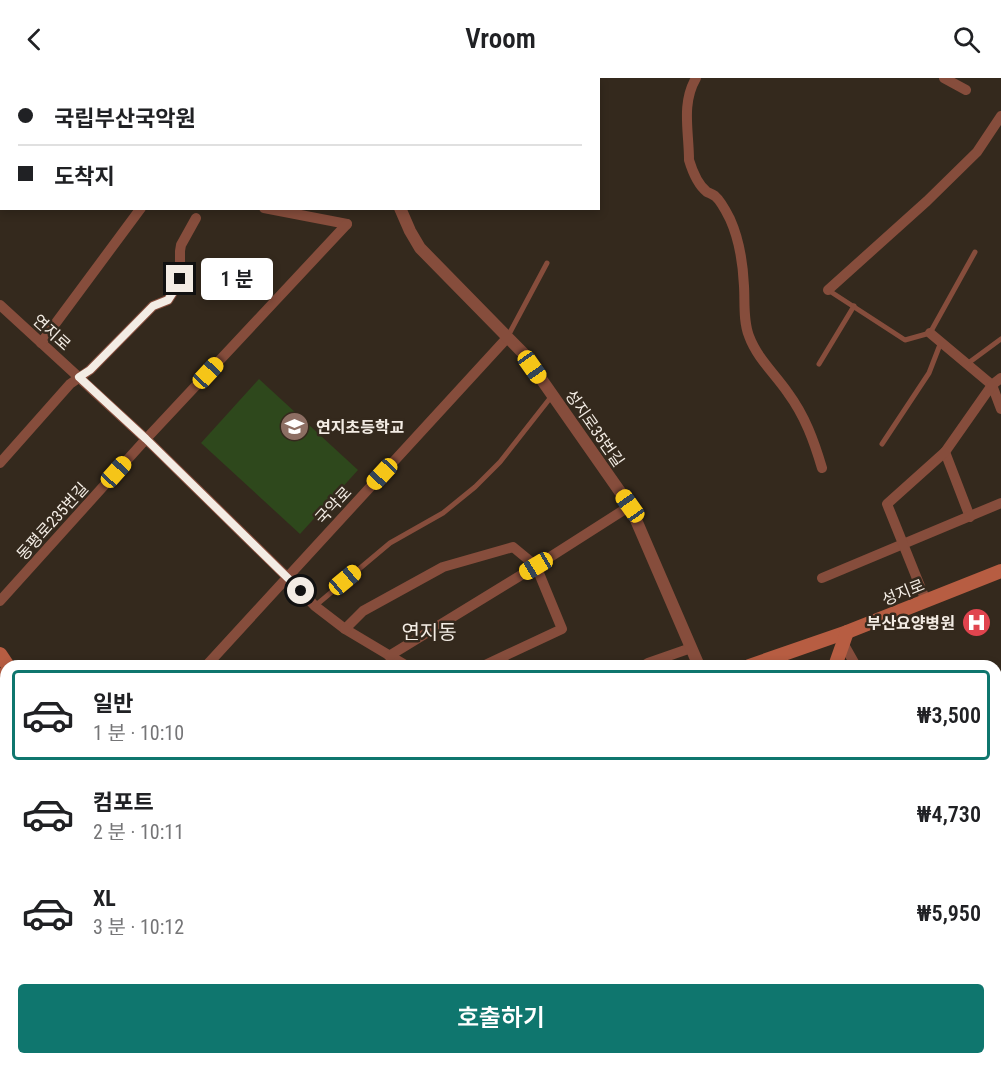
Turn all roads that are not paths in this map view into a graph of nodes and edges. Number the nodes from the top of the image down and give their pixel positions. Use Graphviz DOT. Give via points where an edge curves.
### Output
graph roads {
  1 [pos="696,78"];
  2 [pos="944,78"];
  3 [pos="966,90"];
  4 [pos="1001,118"];
  5 [pos="140,210"];
  6 [pos="274,210"];
  7 [pos="401,210"];
  8 [pos="196,218"];
  9 [pos="975,252"];
  10 [pos="547,263"];
  11 [pos="828,290"];
  12 [pos="0,305"];
  13 [pos="854,306"];
  14 [pos="930,333"];
  15 [pos="507,338"];
  16 [pos="1001,339"];
  17 [pos="941,342"];
  18 [pos="41,343"];
  19 [pos="819,364"];
  20 [pos="967,364"];
  21 [pos="79,377"];
  22 [pos="1001,378"];
  23 [pos="992,385"];
  24 [pos="552,395"];
  25 [pos="1001,410"];
  26 [pos="146,439"];
  27 [pos="882,444"];
  28 [pos="945,452"];
  29 [pos="0,463"];
  30 [pos="822,468"];
  31 [pos="1001,503"];
  32 [pos="630,506"];
  33 [pos="970,517"];
  34 [pos="903,544"];
  35 [pos="536,566"];
  36 [pos="1001,571"];
  37 [pos="287,577"];
  38 [pos="822,578"];
  39 [pos="0,601"];
  40 [pos="926,601"];
  41 [pos="315,606"];
  42 [pos="345,629"];
  43 [pos="845,638"];
  44 [pos="691,648"];
  45 [pos="389,656"];
  46 [pos="211,660"];
  47 [pos="396,660"];
  48 [pos="496,660"];
  49 [pos="657,660"];
  50 [pos="696,660"];
  51 [pos="770,660"];
  52 [pos="837,660"];
  53 [pos="854,660"];
  1 -- 30 [label="street" via="687,102 689,160 736,232 748,335 806,421"];
  2 -- 3 [label="street"];
  4 -- 11 [label="street" via="977,152"];
  5 -- 18 [label="street"];
  6 -- 26 [label="street, 동평로235번길" via="347,224"];
  7 -- 15 [label="street, 성지로35번길" via="420,248"];
  8 -- 21 [label="street" via="181,245 180,279 168,300 153,306"];
  9 -- 14 [label="lane"];
  10 -- 15 [label="lane"];
  11 -- 13 [label="lane"];
  12 -- 18 [label="street, 연지로"];
  13 -- 14 [label="lane" via="905,340"];
  13 -- 19 [label="lane"];
  14 -- 17 [label="street"];
  15 -- 24 [label="street, 성지로35번길" via="523,353"];
  15 -- 37 [label="street, 국악로"];
  16 -- 20 [label="lane"];
  17 -- 20 [label="street"];
  17 -- 27 [label="lane" via="929,373"];
  18 -- 21 [label="street, 연지로"];
  20 -- 23 [label="street"];
  21 -- 26 [label="street, 연지로"];
  21 -- 29 [label="street"];
  22 -- 23 [label="street"];
  23 -- 25 [label="street"];
  23 -- 28 [label="street"];
  24 -- 32 [label="street, 성지로35번길"];
  24 -- 41 [label="lane" via="476,487 443,513 390,543"];
  26 -- 37 [label="street, 연지로"];
  26 -- 39 [label="street, 동평로235번길"];
  28 -- 33 [label="street"];
  28 -- 34 [label="street" via="887,504"];
  31 -- 33 [label="street"];
  32 -- 35 [label="street"];
  32 -- 44 [label="street, 성지로35번길"];
  33 -- 34 [label="street"];
  34 -- 38 [label="street"];
  34 -- 40 [label="street"];
  35 -- 42 [label="street" via="513,547 443,567 363,611"];
  35 -- 45 [label="street"];
  35 -- 48 [label="street" via="562,629"];
  36 -- 40 [label="main road, 성지로"];
  37 -- 41 [label="street, 연지로"];
  37 -- 46 [label="street, 국악로"];
  40 -- 43 [label="main road, 성지로"];
  41 -- 42 [label="street, 연지로"];
  42 -- 45 [label="street, 연지로"];
  43 -- 51 [label="main road, 성지로"];
  43 -- 52 [label="main road"];
  43 -- 53 [label="street"];
  44 -- 49 [label="street"];
  44 -- 50 [label="street, 성지로35번길"];
  45 -- 47 [label="street, 연지로"];
}
